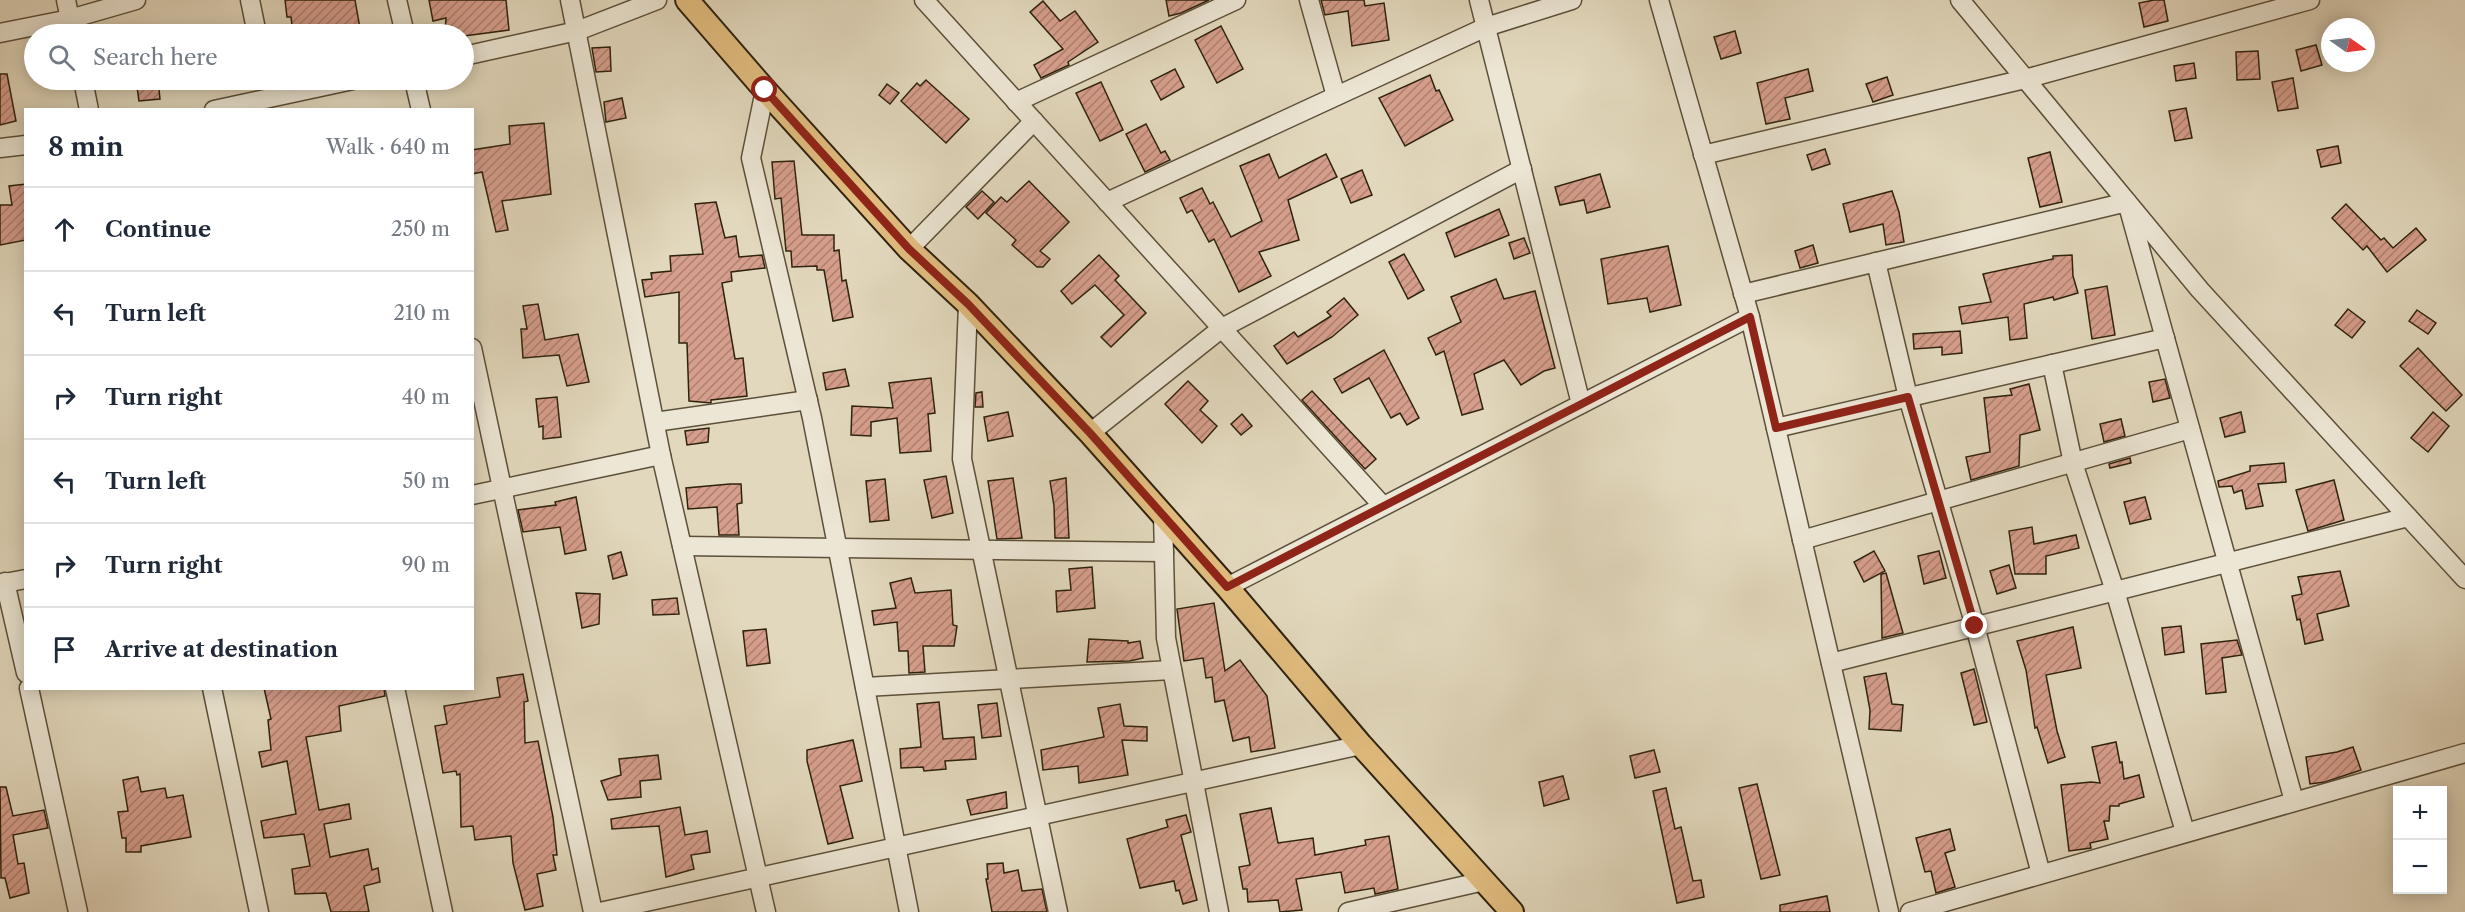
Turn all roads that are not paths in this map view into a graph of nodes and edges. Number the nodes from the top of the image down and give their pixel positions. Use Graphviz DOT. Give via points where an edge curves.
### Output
graph roads {
  1 [pos="66,0"];
  2 [pos="136,0"];
  3 [pos="250,0"];
  4 [pos="397,0"];
  5 [pos="570,0"];
  6 [pos="657,0"];
  7 [pos="687,0"];
  8 [pos="924,0"];
  9 [pos="1236,0"];
  10 [pos="1309,0"];
  11 [pos="1479,0"];
  12 [pos="1572,0"];
  13 [pos="1659,0"];
  14 [pos="1960,0"];
  15 [pos="2310,0"];
  16 [pos="70,24"];
  17 [pos="78,24"];
  18 [pos="255,24"];
  19 [pos="403,24"];
  20 [pos="1486,27"];
  21 [pos="24,31"];
  22 [pos="576,31"];
  23 [pos="0,33"];
  24 [pos="474,54"];
  25 [pos="2025,79"];
  26 [pos="84,90"];
  27 [pos="298,90"];
  28 [pos="416,90"];
  29 [pos="765,90"];
  30 [pos="270,95"];
  31 [pos="1336,96"];
  32 [pos="1016,102"];
  33 [pos="89,108"];
  34 [pos="221,108"];
  35 [pos="421,108"];
  36 [pos="1034,121"];
  37 [pos="24,145"];
  38 [pos="0,148"];
  39 [pos="1703,155"];
  40 [pos="1522,169"];
  41 [pos="1107,202"];
  42 [pos="2127,202"];
  43 [pos="909,249"];
  44 [pos="1876,262"];
  45 [pos="1743,294"];
  46 [pos="968,304"];
  47 [pos="1750,317"];
  48 [pos="1221,328"];
  49 [pos="2165,338"];
  50 [pos="474,357"];
  51 [pos="2052,364"];
  52 [pos="1908,397"];
  53 [pos="808,400"];
  54 [pos="1581,404"];
  55 [pos="655,422"];
  56 [pos="1776,428"];
  57 [pos="2190,429"];
  58 [pos="1090,433"];
  59 [pos="661,455"];
  60 [pos="2073,463"];
  61 [pos="503,488"];
  62 [pos="474,495"];
  63 [pos="1939,501"];
  64 [pos="1383,506"];
  65 [pos="1162,514"];
  66 [pos="2408,517"];
  67 [pos="1802,540"];
  68 [pos="682,546"];
  69 [pos="837,549"];
  70 [pos="981,549"];
  71 [pos="1164,552"];
  72 [pos="2228,563"];
  73 [pos="24,579"];
  74 [pos="2465,579"];
  75 [pos="3,583"];
  76 [pos="1227,587"];
  77 [pos="2115,591"];
  78 [pos="1975,626"];
  79 [pos="1831,663"];
  80 [pos="24,665"];
  81 [pos="1172,670"];
  82 [pos="1008,678"];
  83 [pos="865,687"];
  84 [pos="29,690"];
  85 [pos="212,690"];
  86 [pos="396,690"];
  87 [pos="1361,745"];
  88 [pos="2465,753"];
  89 [pos="1193,782"];
  90 [pos="2294,801"];
  91 [pos="1038,816"];
  92 [pos="2185,832"];
  93 [pos="896,847"];
  94 [pos="2041,874"];
  95 [pos="758,877"];
  96 [pos="1484,881"];
  97 [pos="1377,909"];
  98 [pos="78,912"];
  99 [pos="259,912"];
  100 [pos="442,912"];
  101 [pos="593,912"];
  102 [pos="600,912"];
  103 [pos="766,912"];
  104 [pos="909,912"];
  105 [pos="1058,912"];
  106 [pos="1219,912"];
  107 [pos="1348,912"];
  108 [pos="1512,912"];
  109 [pos="1889,912"];
  110 [pos="1910,912"];
  1 -- 16 [label="street"];
  2 -- 17 [label="street"];
  3 -- 18 [label="street"];
  4 -- 19 [label="street"];
  5 -- 22 [label="street"];
  6 -- 22 [label="street"];
  7 -- 29 [label="main road"];
  8 -- 32 [label="street"];
  9 -- 32 [label="street"];
  10 -- 31 [label="street"];
  11 -- 20 [label="street"];
  12 -- 20 [label="street"];
  13 -- 39 [label="street"];
  14 -- 25 [label="street"];
  15 -- 25 [label="street"];
  20 -- 31 [label="street"];
  20 -- 40 [label="street"];
  21 -- 23 [label="street"];
  22 -- 24 [label="street"];
  22 -- 55 [label="street"];
  25 -- 39 [label="street"];
  25 -- 42 [label="street"];
  26 -- 33 [label="street"];
  27 -- 30 [label="street"];
  28 -- 35 [label="street"];
  29 -- 43 [label="main road"];
  29 -- 53 [label="street" via="751,158"];
  30 -- 34 [label="street"];
  31 -- 41 [label="street"];
  32 -- 36 [label="street"];
  36 -- 41 [label="street"];
  36 -- 43 [label="street"];
  37 -- 38 [label="street"];
  39 -- 45 [label="street"];
  40 -- 48 [label="street"];
  40 -- 54 [label="street"];
  41 -- 48 [label="street"];
  42 -- 44 [label="street"];
  42 -- 49 [label="street"];
  42 -- 66 [label="street" via="2200,290"];
  43 -- 46 [label="main road"];
  44 -- 45 [label="street"];
  44 -- 52 [label="street"];
  45 -- 47 [label="street"];
  46 -- 58 [label="main road"];
  46 -- 70 [label="street" via="962,459"];
  47 -- 54 [label="street"];
  47 -- 56 [label="street"];
  48 -- 58 [label="street"];
  48 -- 64 [label="street"];
  49 -- 51 [label="street"];
  49 -- 57 [label="street"];
  50 -- 61 [label="street"];
  51 -- 52 [label="street"];
  51 -- 60 [label="street"];
  52 -- 56 [label="street"];
  52 -- 63 [label="street"];
  53 -- 55 [label="street"];
  53 -- 69 [label="street"];
  54 -- 64 [label="street"];
  55 -- 59 [label="street"];
  56 -- 67 [label="street"];
  57 -- 60 [label="street"];
  57 -- 72 [label="street"];
  58 -- 65 [label="main road"];
  59 -- 61 [label="street"];
  59 -- 68 [label="street"];
  60 -- 63 [label="street"];
  60 -- 77 [label="street"];
  61 -- 62 [label="street"];
  61 -- 101 [label="street"];
  63 -- 67 [label="street"];
  63 -- 78 [label="street"];
  64 -- 76 [label="street"];
  65 -- 71 [label="street"];
  65 -- 76 [label="main road"];
  66 -- 72 [label="street"];
  66 -- 74 [label="street"];
  67 -- 79 [label="street"];
  68 -- 69 [label="street"];
  68 -- 95 [label="street"];
  69 -- 70 [label="street"];
  69 -- 83 [label="street"];
  70 -- 71 [label="street"];
  70 -- 82 [label="street"];
  71 -- 81 [label="street" via="1166,638"];
  72 -- 77 [label="street"];
  72 -- 90 [label="street"];
  73 -- 75 [label="street"];
  75 -- 80 [label="street"];
  76 -- 87 [label="main road"];
  77 -- 78 [label="street"];
  77 -- 92 [label="street"];
  78 -- 79 [label="street"];
  78 -- 94 [label="street"];
  79 -- 109 [label="street"];
  81 -- 82 [label="street"];
  81 -- 89 [label="street"];
  82 -- 83 [label="street"];
  82 -- 91 [label="street"];
  83 -- 93 [label="street"];
  84 -- 98 [label="street"];
  85 -- 99 [label="street"];
  86 -- 100 [label="street"];
  87 -- 89 [label="street"];
  87 -- 96 [label="main road"];
  88 -- 90 [label="street"];
  89 -- 91 [label="street"];
  89 -- 106 [label="street"];
  90 -- 92 [label="street"];
  91 -- 93 [label="street"];
  91 -- 105 [label="street"];
  92 -- 94 [label="street"];
  93 -- 95 [label="street"];
  93 -- 104 [label="street"];
  94 -- 110 [label="street"];
  95 -- 102 [label="street"];
  95 -- 103 [label="street"];
  96 -- 97 [label="street"];
  96 -- 108 [label="main road"];
  97 -- 107 [label="street"];
}
